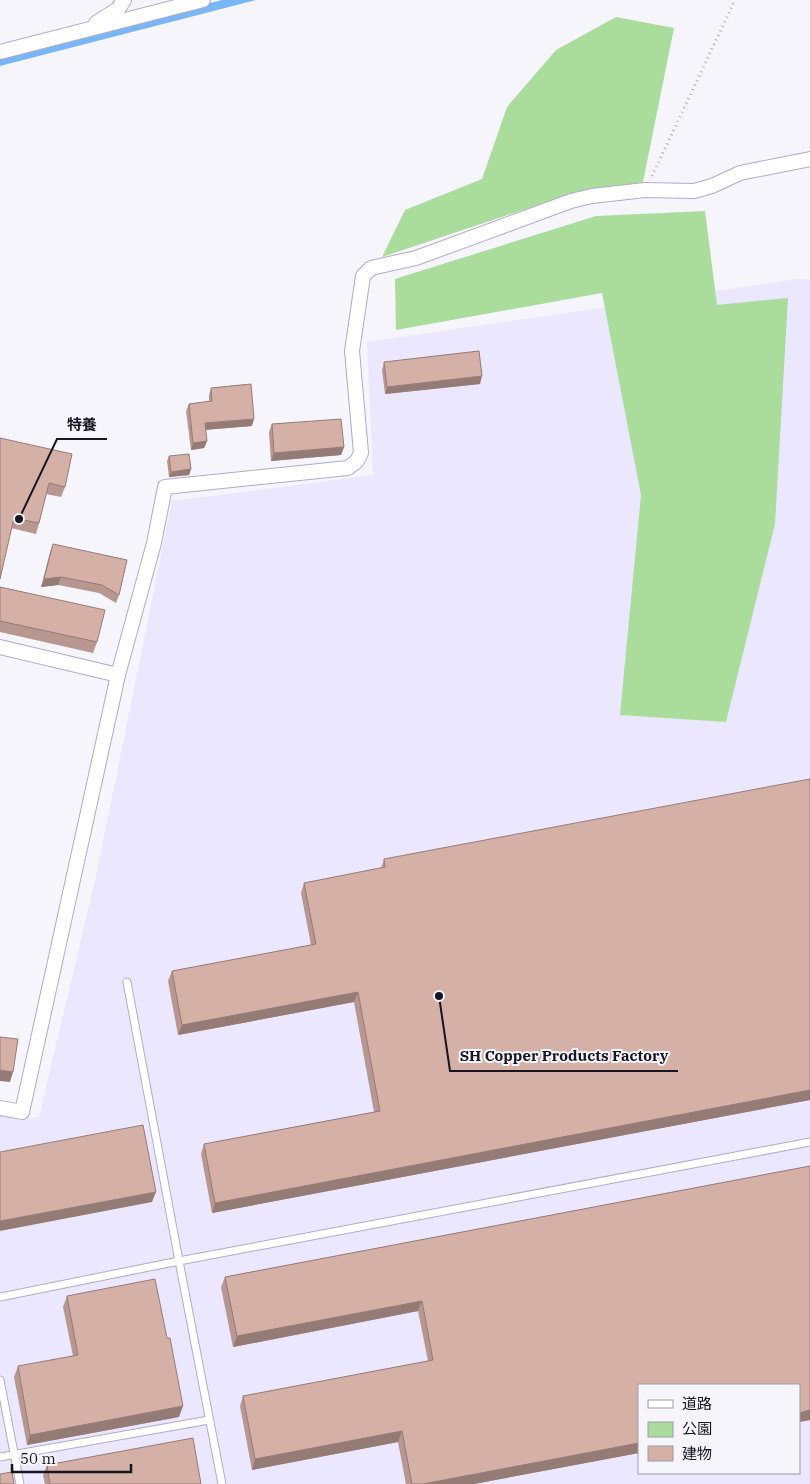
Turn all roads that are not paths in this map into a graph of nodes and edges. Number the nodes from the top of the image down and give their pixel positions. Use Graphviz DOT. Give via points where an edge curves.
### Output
graph roads {
  1 [pos="124,0"];
  2 [pos="203,0"];
  3 [pos="87,29"];
  4 [pos="0,52"];
  5 [pos="810,159"];
  6 [pos="0,647"];
  7 [pos="118,675"];
  8 [pos="127,982"];
  9 [pos="0,1108"];
  10 [pos="810,1142"];
  11 [pos="178,1261"];
  12 [pos="0,1297"];
  13 [pos="0,1380"];
  14 [pos="209,1420"];
  15 [pos="14,1455"];
  16 [pos="0,1457"];
  17 [pos="20,1484"];
  18 [pos="222,1484"];
  1 -- 3 [label="street" via="118,9"];
  2 -- 3 [label="street"];
  3 -- 4 [label="street"];
  5 -- 7 [label="street" via="740,173 694,191 645,190 570,201 416,258 371,268 363,276 352,351 361,453 357,461 348,468 164,487 154,543"];
  6 -- 7 [label="street"];
  7 -- 9 [label="street" via="22,1112"];
  8 -- 11 [label="lane"];
  10 -- 11 [label="lane"];
  11 -- 12 [label="lane"];
  11 -- 14 [label="lane"];
  13 -- 15 [label="lane"];
  14 -- 15 [label="lane"];
  14 -- 18 [label="lane"];
  15 -- 16 [label="lane"];
  15 -- 17 [label="lane"];
}
